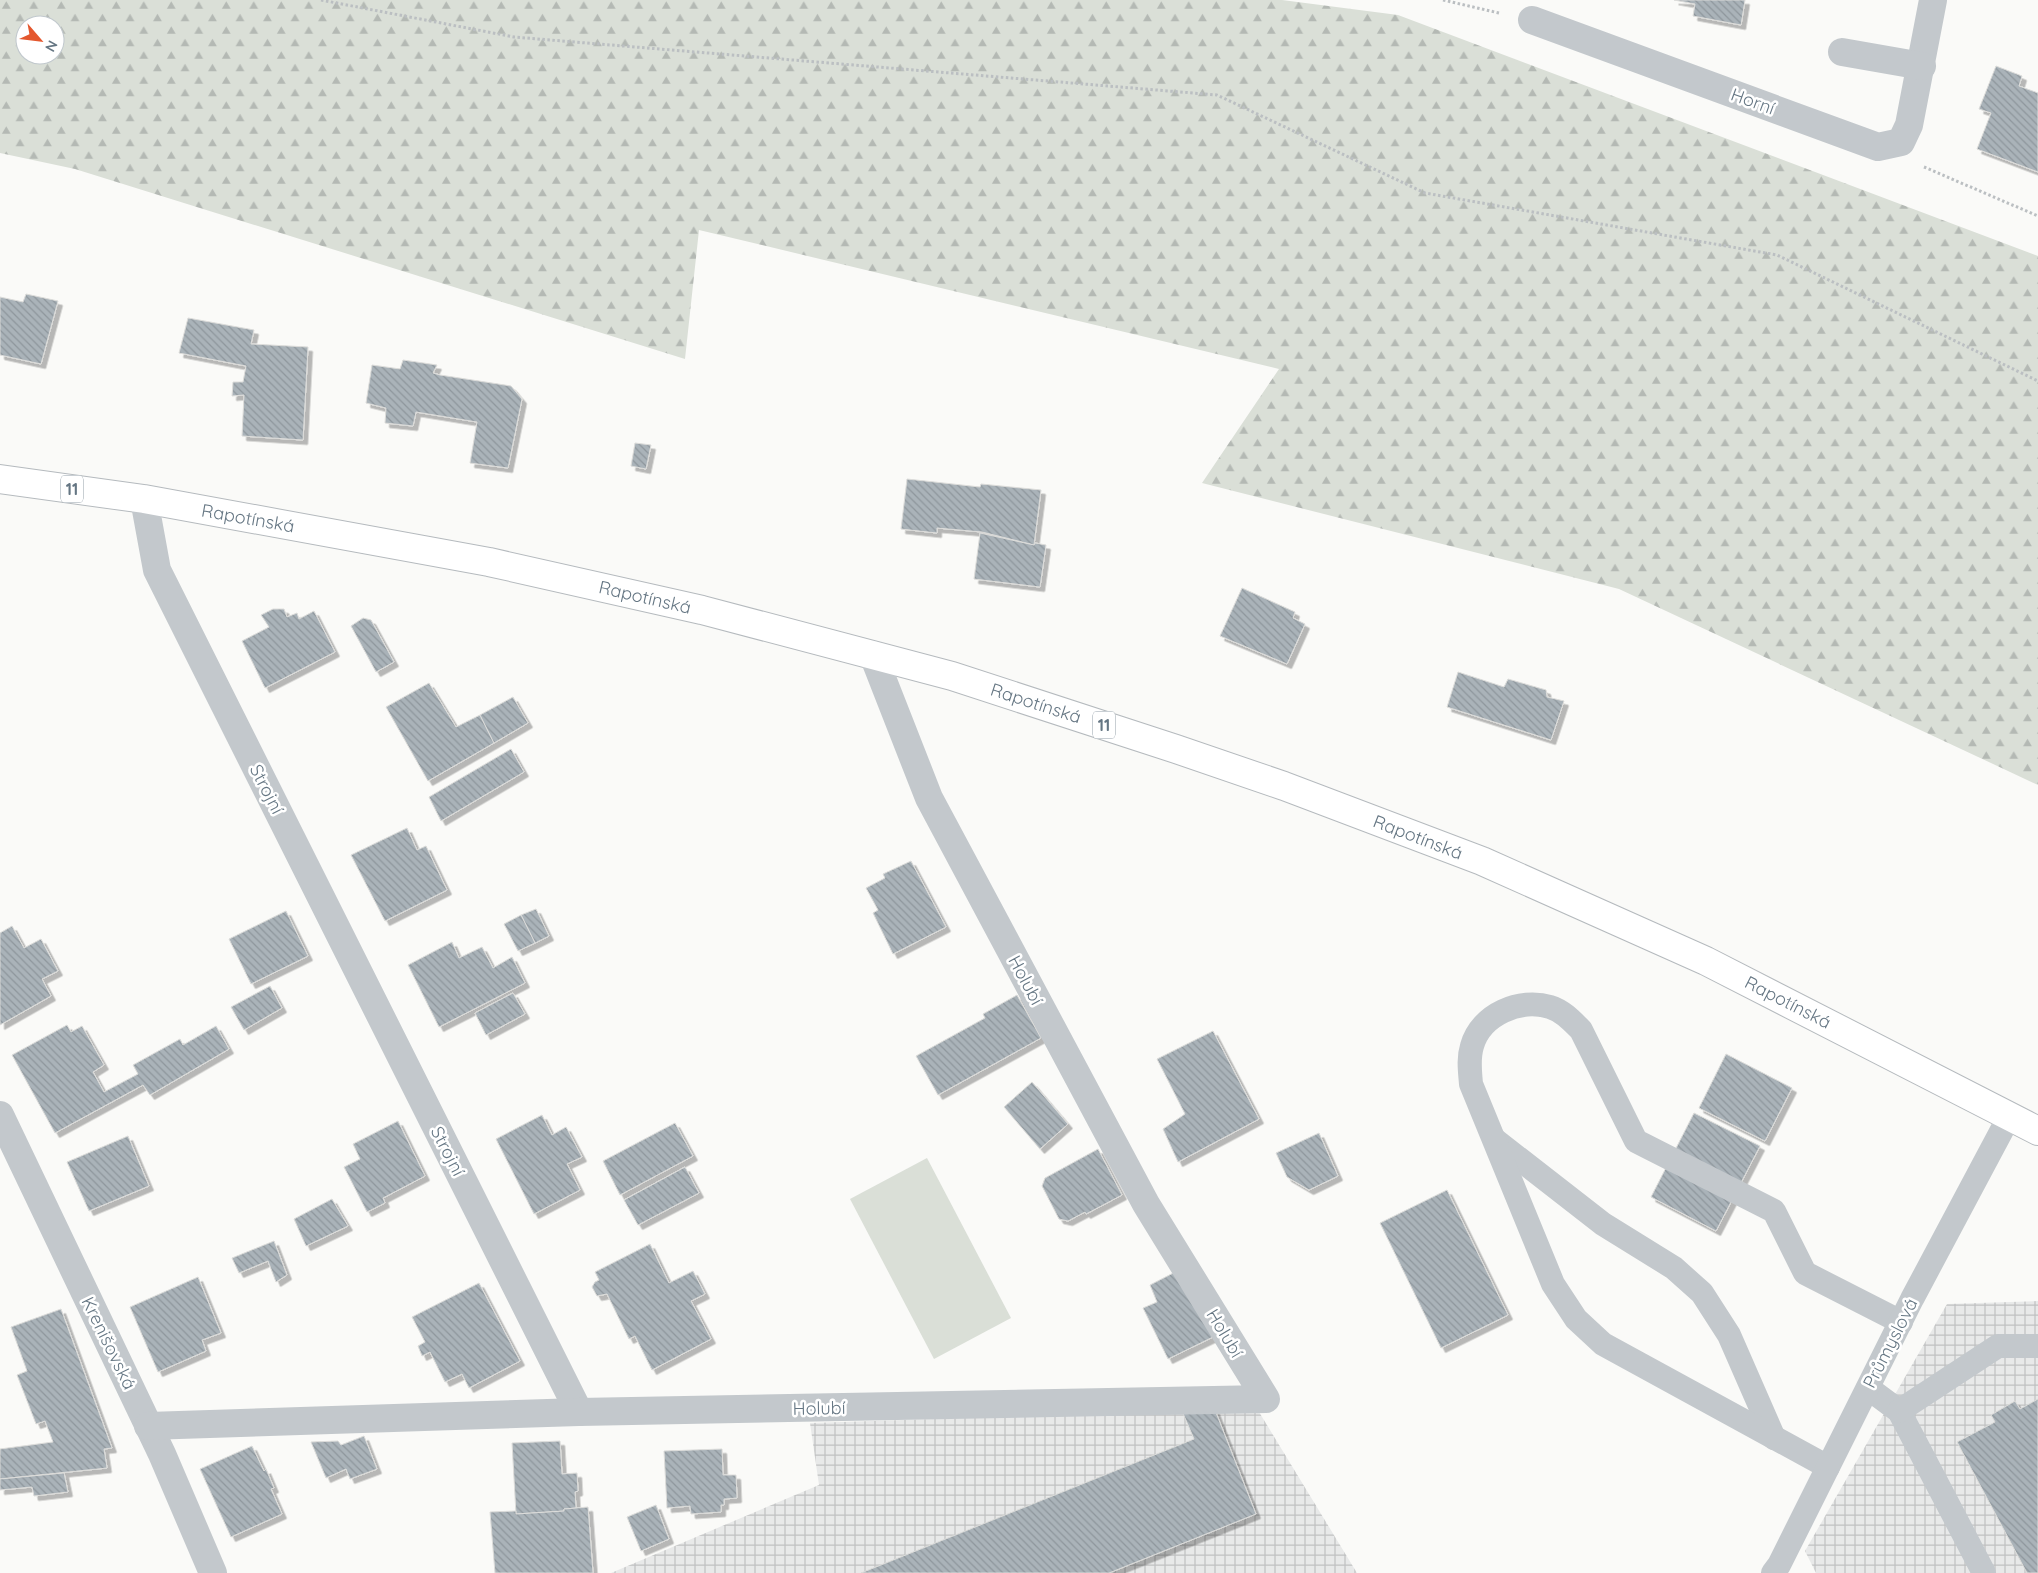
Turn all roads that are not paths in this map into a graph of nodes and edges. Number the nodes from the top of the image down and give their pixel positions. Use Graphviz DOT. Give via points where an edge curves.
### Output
graph roads {
  1 [pos="1933,0"];
  2 [pos="1532,20"];
  3 [pos="1842,52"];
  4 [pos="1922,66"];
  5 [pos="0,479"];
  6 [pos="144,499"];
  7 [pos="873,655"];
  8 [pos="0,1115"];
  9 [pos="2010,1115"];
  10 [pos="2038,1131"];
  11 [pos="1494,1139"];
  12 [pos="1901,1322"];
  13 [pos="2038,1346"];
  14 [pos="1868,1388"];
  15 [pos="1899,1411"];
  16 [pos="579,1412"];
  17 [pos="148,1426"];
  18 [pos="1774,1438"];
  19 [pos="1828,1467"];
  20 [pos="213,1573"];
  21 [pos="1773,1573"];
  22 [pos="1984,1573"];
  1 -- 4 [label="street"];
  2 -- 4 [label="street, Horní" via="1878,147 1901,142 1909,125"];
  3 -- 4 [label="street"];
  5 -- 6 [label="main road, Rapotínská / 11"];
  6 -- 7 [label="main road, Rapotínská / 11" via="489,562 702,610"];
  6 -- 16 [label="street, Strojní" via="157,570"];
  7 -- 9 [label="main road, Rapotínská / 11" via="952,676 1176,749 1482,861 1706,961"];
  7 -- 16 [label="street, Holubí" via="928,798 1146,1204 1266,1399"];
  8 -- 17 [label="street, Krenišovská"];
  9 -- 10 [label="main road, Rapotínská / 11"];
  9 -- 12 [label="lane, Průmyslová"];
  11 -- 12 [label="lane" via="1471,1084 1472,1044 1482,1027 1497,1013 1514,1006 1533,1004 1551,1007 1581,1030 1636,1140 1774,1211 1805,1273"];
  11 -- 18 [label="lane" via="1603,1224 1674,1268 1702,1293 1729,1335"];
  11 -- 18 [label="lane" via="1553,1284 1576,1319 1603,1344"];
  12 -- 14 [label="lane, Průmyslová"];
  13 -- 15 [label="lane" via="1998,1346"];
  14 -- 15 [label="lane"];
  14 -- 19 [label="lane, Průmyslová"];
  15 -- 22 [label="lane"];
  16 -- 17 [label="street"];
  17 -- 20 [label="street, Krenišovská"];
  18 -- 19 [label="lane"];
  19 -- 21 [label="lane, Průmyslová"];
}
